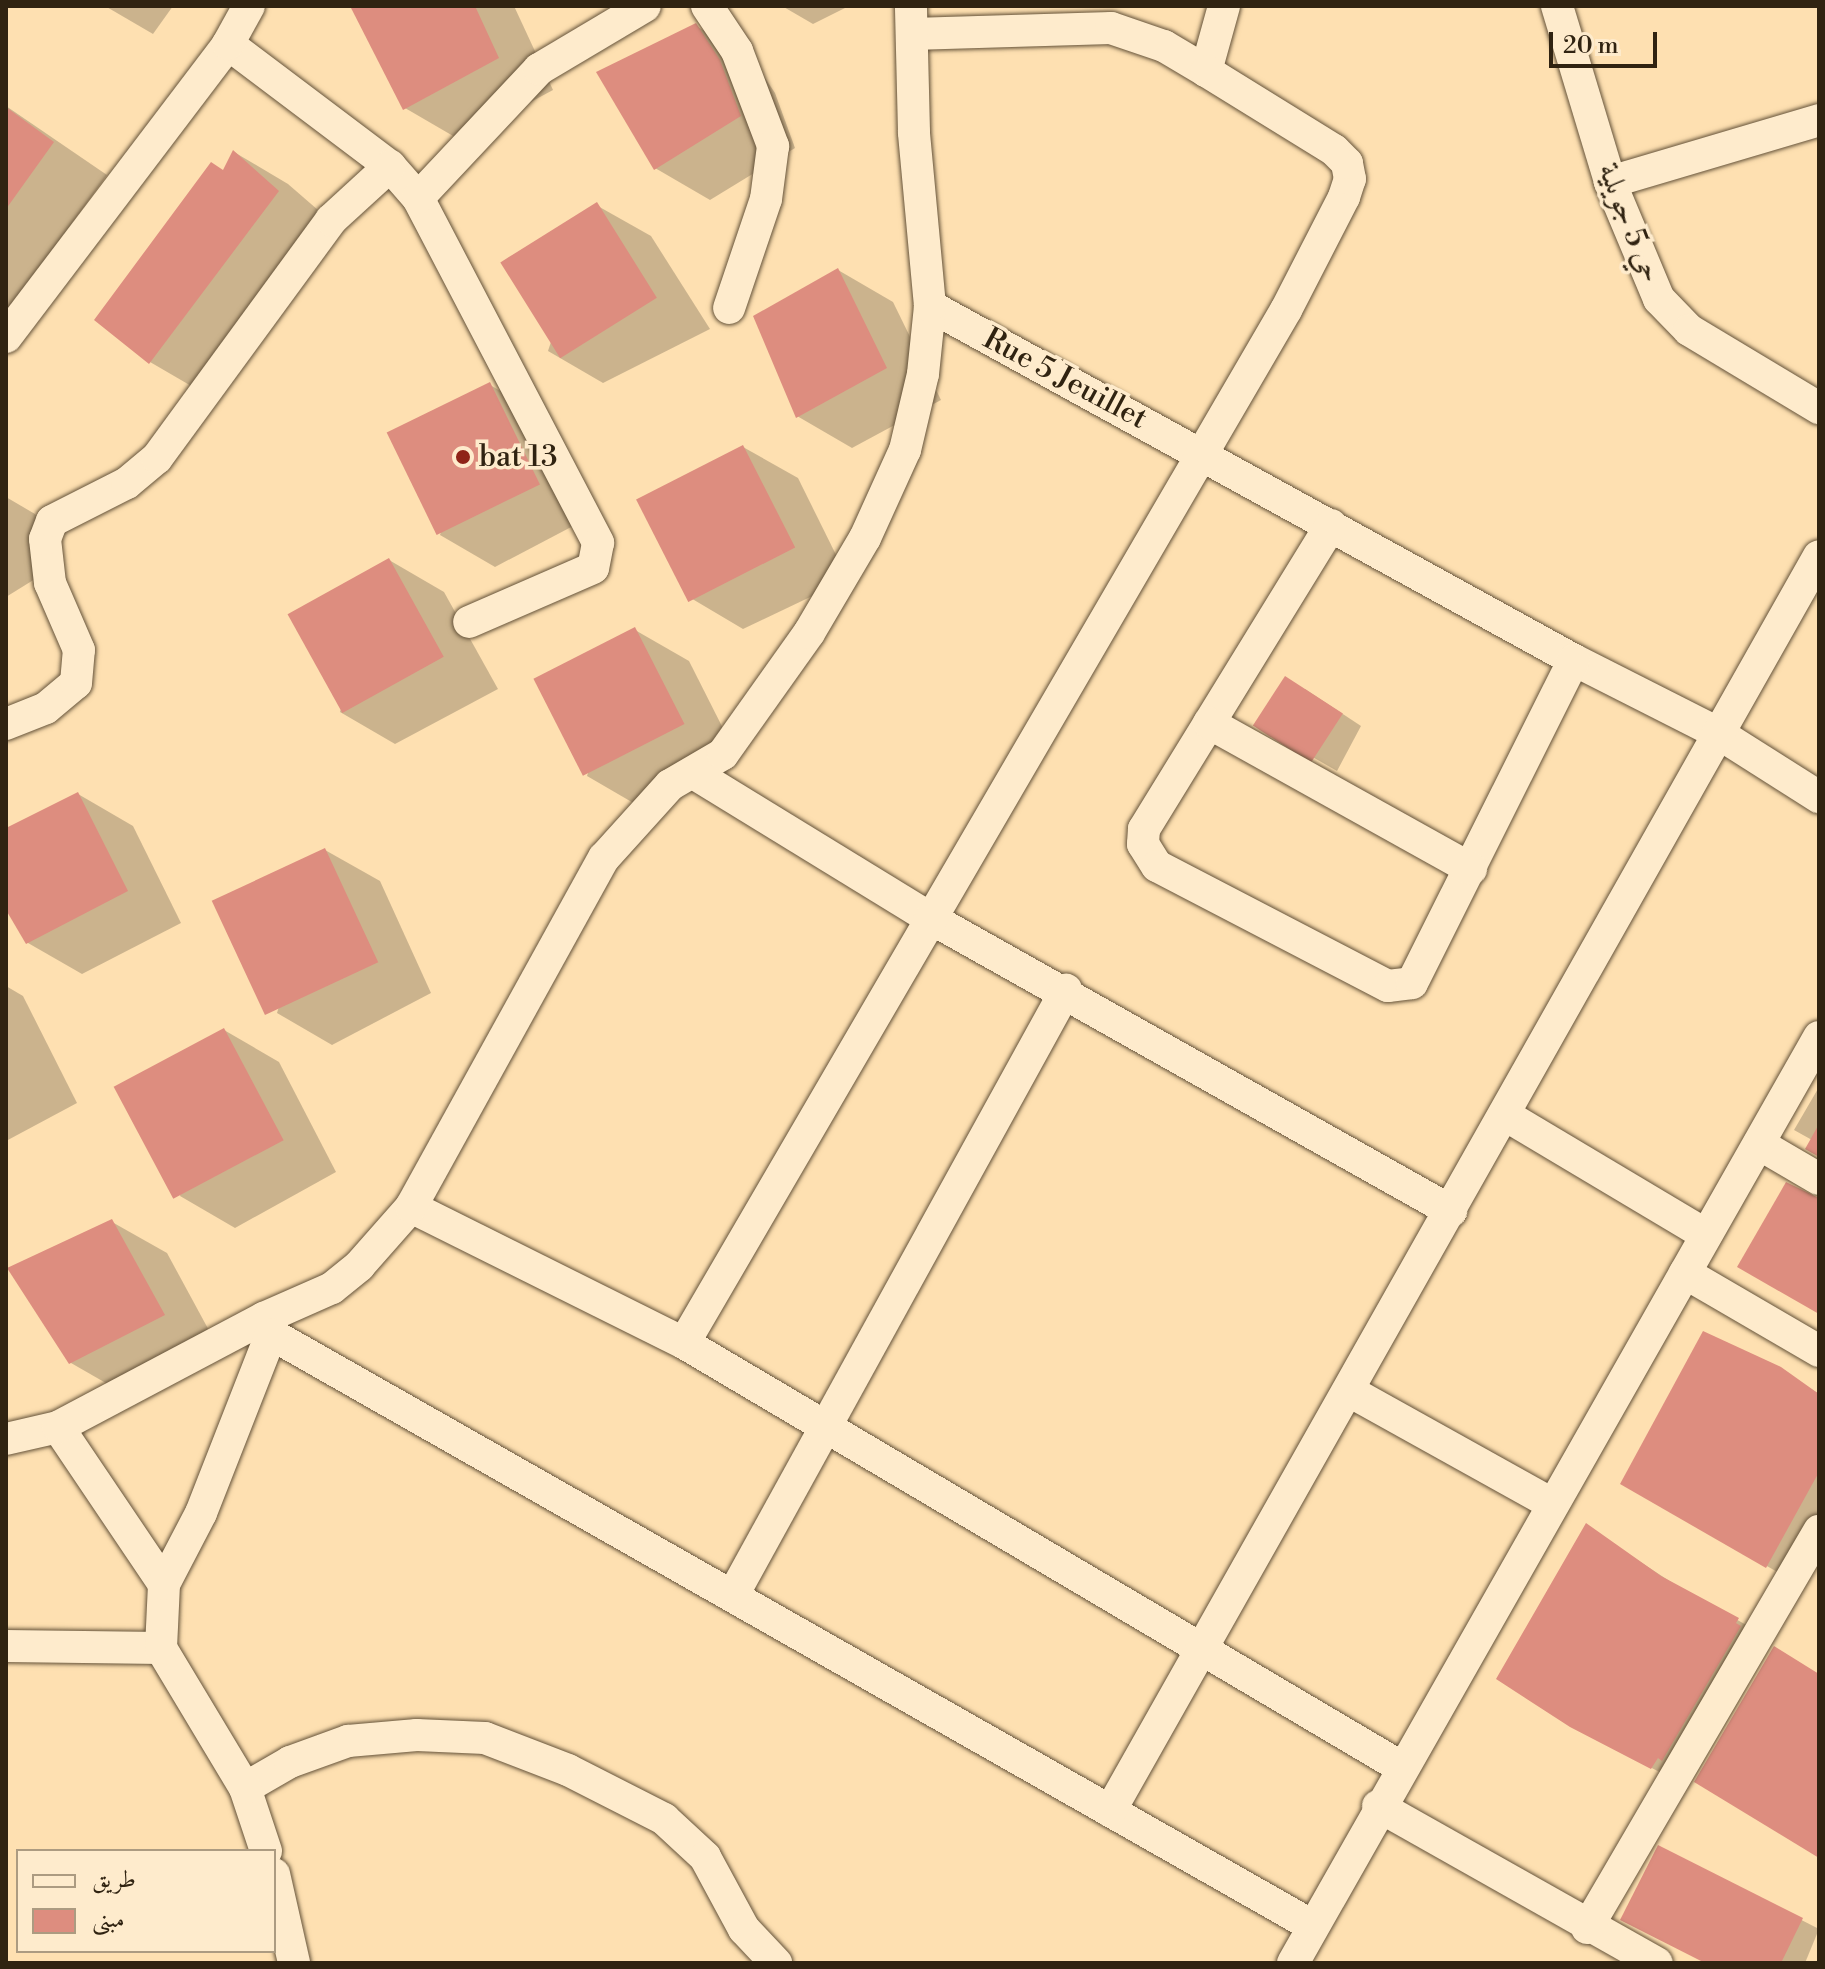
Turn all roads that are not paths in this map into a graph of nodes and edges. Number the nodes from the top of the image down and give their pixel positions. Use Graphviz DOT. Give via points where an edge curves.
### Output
graph roads {
  1 [pos="249,6"];
  2 [pos="645,6"];
  3 [pos="707,6"];
  4 [pos="1224,6"];
  5 [pos="1557,6"];
  6 [pos="911,20"];
  7 [pos="228,44"];
  8 [pos="1206,71"];
  9 [pos="1819,120"];
  10 [pos="390,166"];
  11 [pos="1610,182"];
  12 [pos="418,198"];
  13 [pos="930,306"];
  14 [pos="729,308"];
  15 [pos="6,337"];
  16 [pos="1819,408"];
  17 [pos="1200,452"];
  18 [pos="1331,525"];
  19 [pos="1819,556"];
  20 [pos="469,622"];
  21 [pos="1574,660"];
  22 [pos="1209,723"];
  23 [pos="6,724"];
  24 [pos="1718,733"];
  25 [pos="695,774"];
  26 [pos="1819,797"];
  27 [pos="1471,869"];
  28 [pos="930,918"];
  29 [pos="1066,990"];
  30 [pos="1819,1037"];
  31 [pos="1505,1115"];
  32 [pos="1759,1144"];
  33 [pos="1819,1179"];
  34 [pos="411,1207"];
  35 [pos="1451,1211"];
  36 [pos="1706,1235"];
  37 [pos="1685,1273"];
  38 [pos="268,1326"];
  39 [pos="684,1343"];
  40 [pos="1819,1351"];
  41 [pos="1351,1392"];
  42 [pos="58,1427"];
  43 [pos="828,1428"];
  44 [pos="6,1439"];
  45 [pos="1552,1504"];
  46 [pos="1819,1531"];
  47 [pos="164,1584"];
  48 [pos="733,1595"];
  49 [pos="6,1646"];
  50 [pos="161,1648"];
  51 [pos="1205,1650"];
  52 [pos="1401,1767"];
  53 [pos="245,1788"];
  54 [pos="1378,1806"];
  55 [pos="1110,1811"];
  56 [pos="265,1849"];
  57 [pos="276,1883"];
  58 [pos="1311,1925"];
  59 [pos="1587,1928"];
  60 [pos="294,1963"];
  61 [pos="776,1963"];
  62 [pos="1293,1963"];
  63 [pos="1657,1963"];
  1 -- 7 [label="street"];
  2 -- 12 [label="street" via="539,69"];
  3 -- 14 [label="street" via="737,51 773,146 766,199"];
  4 -- 8 [label="street"];
  5 -- 11 [label="street, حي 5 جويلية"];
  6 -- 8 [label="street" via="1111,28 1164,46"];
  6 -- 13 [label="street" via="914,132"];
  7 -- 10 [label="street"];
  7 -- 15 [label="street"];
  8 -- 17 [label="street" via="1334,150 1347,163 1350,179 1286,310"];
  9 -- 11 [label="street"];
  10 -- 12 [label="street"];
  10 -- 23 [label="street" via="331,220 157,458 127,483 52,521 45,539 50,583 79,650 76,683 46,708"];
  11 -- 16 [label="street, حي 5 جويلية" via="1659,299 1689,330"];
  12 -- 20 [label="street" via="598,543 593,568"];
  13 -- 17 [label="street, Rue 5 Jeuillet"];
  13 -- 25 [label="street" via="923,374 905,450 865,538 809,633 744,726 723,754"];
  17 -- 18 [label="street, Rue 5 Jeuillet"];
  17 -- 28 [label="street"];
  18 -- 21 [label="street, Rue 5 Jeuillet"];
  18 -- 22 [label="street"];
  19 -- 24 [label="street"];
  21 -- 24 [label="street, Rue 5 Jeuillet"];
  21 -- 27 [label="street"];
  22 -- 27 [label="street"];
  22 -- 27 [label="street" via="1144,829 1143,844 1157,866 1388,986 1403,987 1419,976"];
  24 -- 26 [label="street, Rue 5 Jeuillet"];
  24 -- 31 [label="street"];
  25 -- 28 [label="street"];
  25 -- 34 [label="street" via="670,785 604,858"];
  28 -- 29 [label="street"];
  28 -- 39 [label="street"];
  29 -- 35 [label="street"];
  29 -- 43 [label="street"];
  30 -- 32 [label="street"];
  31 -- 35 [label="street"];
  31 -- 36 [label="street"];
  32 -- 33 [label="street"];
  32 -- 36 [label="street"];
  34 -- 38 [label="street" via="332,1288"];
  34 -- 39 [label="street"];
  35 -- 41 [label="street"];
  36 -- 37 [label="street"];
  37 -- 40 [label="street"];
  37 -- 45 [label="street"];
  38 -- 42 [label="street"];
  38 -- 47 [label="street" via="201,1513"];
  38 -- 48 [label="street"];
  39 -- 43 [label="street"];
  41 -- 45 [label="street"];
  41 -- 51 [label="street"];
  42 -- 44 [label="street"];
  42 -- 47 [label="street"];
  43 -- 48 [label="street"];
  43 -- 51 [label="street"];
  45 -- 52 [label="street"];
  46 -- 59 [label="street"];
  47 -- 50 [label="street"];
  48 -- 55 [label="street"];
  49 -- 50 [label="street"];
  50 -- 53 [label="street"];
  51 -- 52 [label="street"];
  51 -- 55 [label="street"];
  52 -- 54 [label="street"];
  53 -- 56 [label="street"];
  53 -- 61 [label="street" via="290,1762 348,1741 417,1735 485,1738 568,1770 664,1819 705,1857 744,1929"];
  54 -- 58 [label="street"];
  54 -- 59 [label="street"];
  55 -- 58 [label="street"];
  57 -- 60 [label="street"];
  58 -- 62 [label="street"];
  59 -- 63 [label="street"];
}
